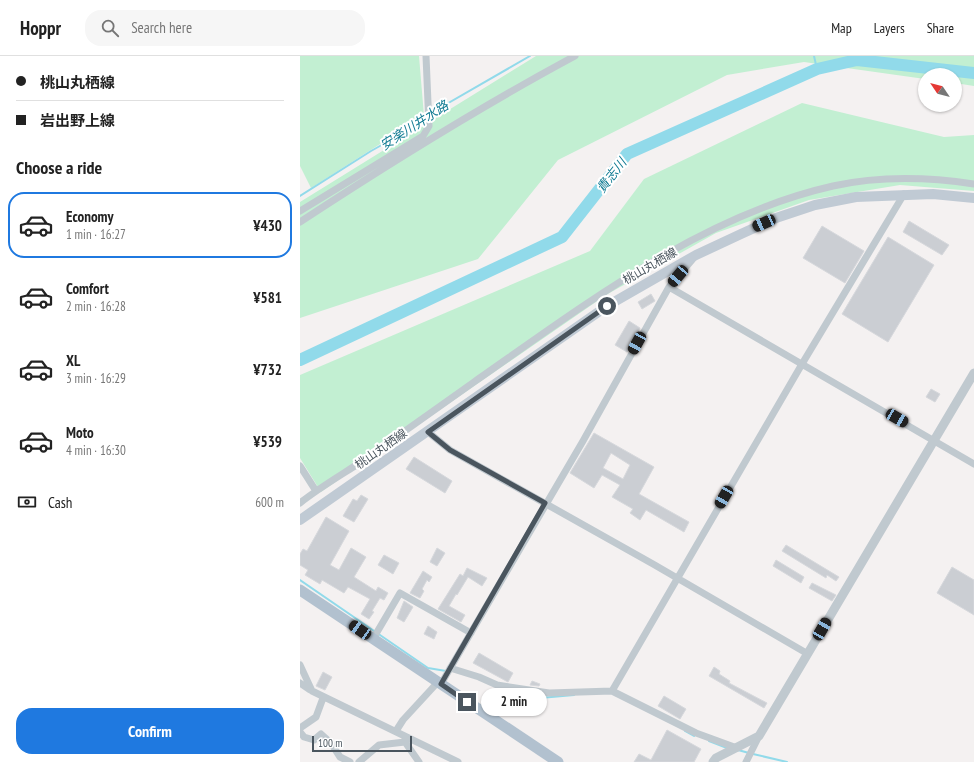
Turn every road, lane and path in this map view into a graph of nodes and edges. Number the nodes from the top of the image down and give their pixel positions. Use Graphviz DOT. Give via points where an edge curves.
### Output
graph roads {
  1 [pos="426,56"];
  2 [pos="575,56"];
  3 [pos="974,184"];
  4 [pos="904,194"];
  5 [pos="974,198"];
  6 [pos="300,211"];
  7 [pos="300,222"];
  8 [pos="696,255"];
  9 [pos="669,287"];
  10 [pos="802,364"];
  11 [pos="974,373"];
  12 [pos="428,432"];
  13 [pos="934,440"];
  14 [pos="974,464"];
  15 [pos="300,466"];
  16 [pos="316,491"];
  17 [pos="300,503"];
  18 [pos="545,503"];
  19 [pos="300,520"];
  20 [pos="676,578"];
  21 [pos="300,590"];
  22 [pos="471,633"];
  23 [pos="373,639"];
  24 [pos="808,654"];
  25 [pos="300,665"];
  26 [pos="450,668"];
  27 [pos="300,682"];
  28 [pos="439,683"];
  29 [pos="312,691"];
  30 [pos="612,691"];
  31 [pos="323,698"];
  32 [pos="300,728"];
  33 [pos="396,731"];
  34 [pos="300,732"];
  35 [pos="759,736"];
  36 [pos="405,739"];
  37 [pos="737,748"];
  38 [pos="350,762"];
  39 [pos="359,762"];
  40 [pos="419,762"];
  41 [pos="458,762"];
  42 [pos="558,762"];
  43 [pos="712,762"];
  44 [pos="746,762"];
  1 -- 6 [label="street" via="429,126 423,136"];
  2 -- 7 [label="street" via="504,94 396,159"];
  3 -- 16 [label="street" via="916,179 864,181 832,186 774,204 733,221 680,246 626,279"];
  4 -- 5 [label="main road, 桃山丸栖線" via="941,194"];
  4 -- 8 [label="main road, 桃山丸栖線" via="856,196 815,205 776,218"];
  4 -- 10 [label="street"];
  8 -- 9 [label="street"];
  8 -- 12 [label="main road, 桃山丸栖線" via="607,306"];
  9 -- 10 [label="street"];
  9 -- 18 [label="street" via="583,441"];
  10 -- 13 [label="street"];
  10 -- 20 [label="street"];
  11 -- 13 [label="street"];
  12 -- 18 [label="street" via="450,450"];
  12 -- 19 [label="main road, 桃山丸栖線"];
  13 -- 14 [label="street"];
  13 -- 24 [label="street"];
  15 -- 16 [label="street"];
  16 -- 17 [label="street"];
  18 -- 20 [label="street"];
  18 -- 22 [label="street"];
  20 -- 24 [label="street"];
  20 -- 30 [label="street"];
  21 -- 23 [label="main road"];
  22 -- 23 [label="street" via="400,593"];
  22 -- 26 [label="street"];
  23 -- 28 [label="main road"];
  24 -- 35 [label="street"];
  25 -- 29 [label="street"];
  26 -- 28 [label="street"];
  26 -- 30 [label="street" via="497,685 549,693"];
  27 -- 29 [label="street"];
  28 -- 33 [label="street" via="403,720"];
  28 -- 42 [label="main road"];
  29 -- 31 [label="street"];
  30 -- 37 [label="street" via="696,733"];
  31 -- 32 [label="street" via="316,717"];
  31 -- 33 [label="street"];
  33 -- 36 [label="street"];
  34 -- 38 [label="street" via="304,737 314,740 321,734 331,742 340,756"];
  35 -- 37 [label="street"];
  35 -- 44 [label="street"];
  36 -- 39 [label="street" via="379,745"];
  36 -- 40 [label="street"];
  36 -- 41 [label="street"];
  37 -- 43 [label="street"];
}
